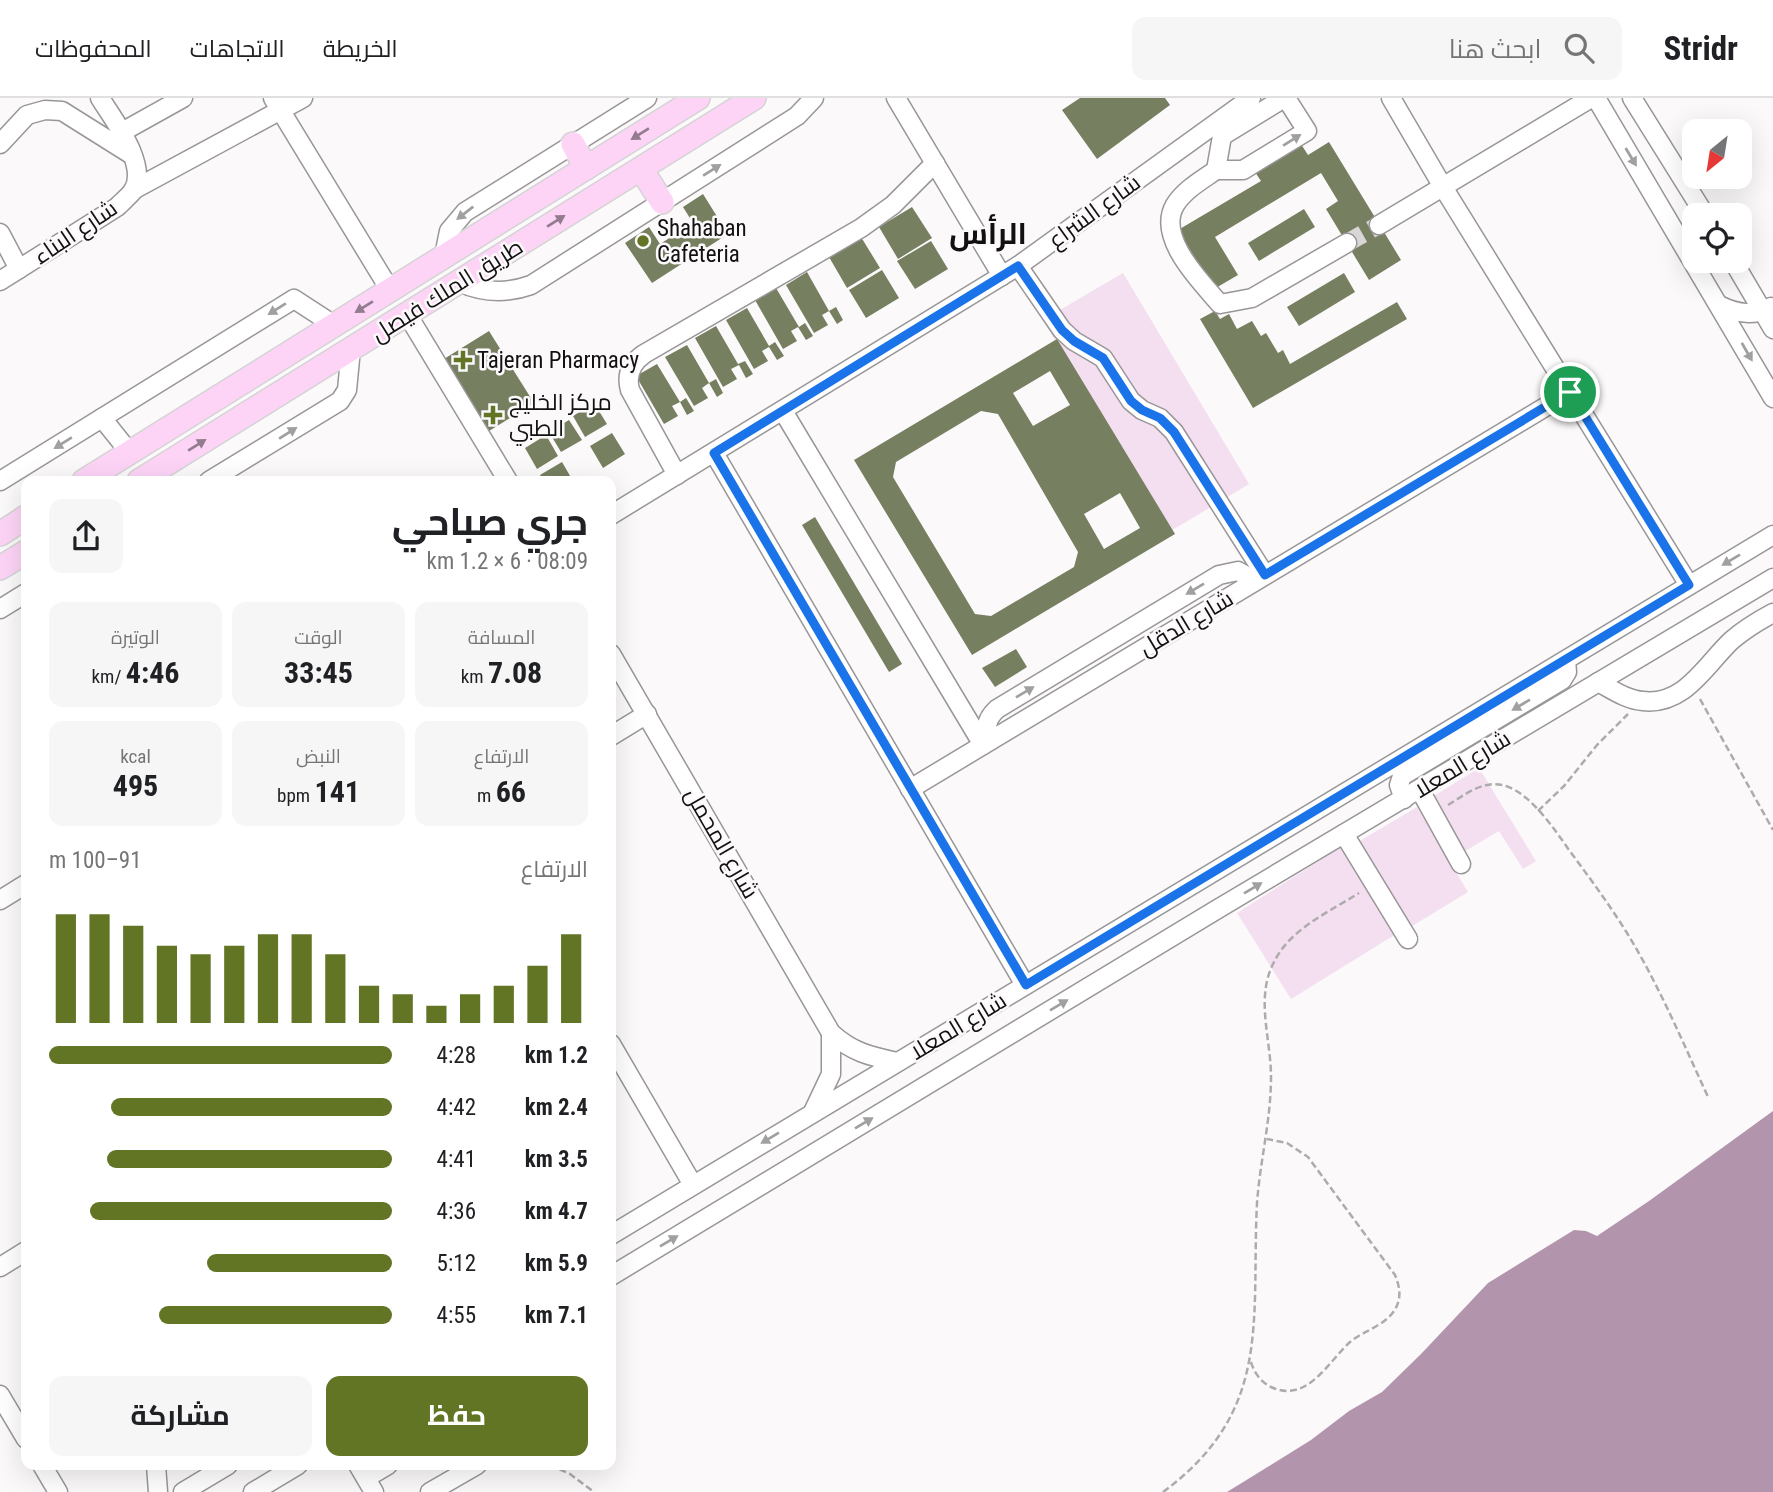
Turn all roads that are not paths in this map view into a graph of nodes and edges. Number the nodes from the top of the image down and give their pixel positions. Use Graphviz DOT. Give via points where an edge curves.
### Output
graph roads {
  1 [pos="100,98"];
  2 [pos="183,98"];
  3 [pos="303,98"];
  4 [pos="647,98"];
  5 [pos="698,98"];
  6 [pos="754,98"];
  7 [pos="814,98"];
  8 [pos="896,98"];
  9 [pos="1251,98"];
  10 [pos="1285,98"];
  11 [pos="1391,98"];
  12 [pos="1594,98"];
  13 [pos="1632,98"];
  14 [pos="277,105"];
  15 [pos="122,132"];
  16 [pos="1222,136"];
  17 [pos="0,144"];
  18 [pos="573,144"];
  19 [pos="133,156"];
  20 [pos="935,163"];
  21 [pos="586,168"];
  22 [pos="641,169"];
  23 [pos="1216,170"];
  24 [pos="1243,170"];
  25 [pos="1443,187"];
  26 [pos="133,190"];
  27 [pos="662,202"];
  28 [pos="1698,203"];
  29 [pos="1379,225"];
  30 [pos="0,233"];
  31 [pos="1347,243"];
  32 [pos="444,256"];
  33 [pos="1018,266"];
  34 [pos="19,269"];
  35 [pos="1741,273"];
  36 [pos="1002,276"];
  37 [pos="0,281"];
  38 [pos="459,282"];
  39 [pos="390,290"];
  40 [pos="1721,306"];
  41 [pos="1768,309"];
  42 [pos="407,314"];
  43 [pos="334,325"];
  44 [pos="1773,329"];
  45 [pos="351,349"];
  46 [pos="269,366"];
  47 [pos="1570,392"];
  48 [pos="280,394"];
  49 [pos="1773,398"];
  50 [pos="783,411"];
  51 [pos="102,418"];
  52 [pos="130,453"];
  53 [pos="714,453"];
  54 [pos="677,475"];
  55 [pos="92,476"];
  56 [pos="147,476"];
  57 [pos="217,476"];
  58 [pos="505,476"];
  59 [pos="0,481"];
  60 [pos="616,512"];
  61 [pos="21,520"];
  62 [pos="0,534"];
  63 [pos="1773,535"];
  64 [pos="21,555"];
  65 [pos="0,568"];
  66 [pos="1260,578"];
  67 [pos="1773,578"];
  68 [pos="1689,585"];
  69 [pos="21,596"];
  70 [pos="0,609"];
  71 [pos="1773,613"];
  72 [pos="1111,640"];
  73 [pos="1123,661"];
  74 [pos="1566,661"];
  75 [pos="616,662"];
  76 [pos="1598,682"];
  77 [pos="647,714"];
  78 [pos="616,733"];
  79 [pos="987,743"];
  80 [pos="910,789"];
  81 [pos="1412,794"];
  82 [pos="1344,834"];
  83 [pos="1461,864"];
  84 [pos="21,887"];
  85 [pos="0,900"];
  86 [pos="1408,939"];
  87 [pos="1026,985"];
  88 [pos="831,1033"];
  89 [pos="616,1053"];
  90 [pos="897,1062"];
  91 [pos="813,1113"];
  92 [pos="693,1185"];
  93 [pos="616,1231"];
  94 [pos="21,1254"];
  95 [pos="0,1267"];
  96 [pos="616,1273"];
  97 [pos="0,1395"];
  98 [pos="21,1431"];
  99 [pos="45,1470"];
  100 [pos="157,1470"];
  101 [pos="220,1470"];
  102 [pos="293,1470"];
  103 [pos="468,1470"];
  104 [pos="279,1485"];
  105 [pos="58,1492"];
  106 [pos="159,1492"];
  107 [pos="183,1492"];
  108 [pos="253,1492"];
  109 [pos="430,1492"];
  1 -- 15 [label="street, شارع البناء"];
  2 -- 15 [label="street"];
  3 -- 14 [label="street"];
  4 -- 18 [label="street"];
  5 -- 21 [label="main road, طريق الملك فيصل, one-way"];
  6 -- 22 [label="main road, طريق الملك فيصل"];
  27 -- 7 [label="street, one-way" via="797,116"];
  8 -- 20 [label="street"];
  9 -- 33 [label="street, شارع الشراع"];
  10 -- 16 [label="street"];
  24 -- 10 [label="street, one-way" via="1307,131"];
  11 -- 25 [label="street"];
  12 -- 25 [label="street"];
  12 -- 40 [label="street, one-way"];
  13 -- 28 [label="street"];
  14 -- 26 [label="street"];
  14 -- 39 [label="street"];
  15 -- 19 [label="street, شارع البناء"];
  16 -- 23 [label="street"];
  16 -- 24 [label="street"];
  17 -- 19 [label="street" via="27,115 62,111"];
  18 -- 21 [label="main road"];
  18 -- 32 [label="street, one-way" via="459,217 446,239"];
  19 -- 26 [label="street, شارع البناء" via="138,175"];
  20 -- 36 [label="street"];
  20 -- 54 [label="street" via="893,205 861,228 634,363 628,376 630,390"];
  21 -- 32 [label="main road, طريق الملك فيصل"];
  22 -- 27 [label="main road"];
  38 -- 22 [label="main road, طريق الملك فيصل, one-way"];
  23 -- 24 [label="street"];
  23 -- 31 [label="street" via="1183,195 1169,222 1172,238 1192,271 1220,304 1252,298"];
  25 -- 29 [label="street"];
  25 -- 47 [label="street"];
  26 -- 34 [label="street, شارع البناء" via="117,207"];
  27 -- 38 [label="street" via="531,285 495,292"];
  30 -- 34 [label="street"];
  32 -- 39 [label="main road, طريق الملك فيصل"];
  33 -- 36 [label="street, شارع الشراع"];
  33 -- 66 [label="street" via="1062,330 1103,358 1131,401 1174,432"];
  34 -- 37 [label="street, شارع البناء"];
  35 -- 41 [label="street"];
  36 -- 50 [label="street, شارع الشراع"];
  38 -- 42 [label="main road, طريق الملك فيصل"];
  39 -- 43 [label="main road, طريق الملك فيصل, one-way"];
  40 -- 41 [label="street" via="1734,312"];
  40 -- 49 [label="street, one-way"];
  41 -- 44 [label="street"];
  42 -- 45 [label="main road, طريق الملك فيصل"];
  42 -- 58 [label="street"];
  43 -- 46 [label="main road, طريق الملك فيصل"];
  43 -- 51 [label="street, one-way" via="294,299"];
  45 -- 48 [label="main road, طريق الملك فيصل"];
  57 -- 45 [label="street, one-way" via="340,401 347,390"];
  46 -- 48 [label="main road" via="263,376 264,388"];
  46 -- 52 [label="main road, طريق الملك فيصل"];
  47 -- 66 [label="street, شارع الدقل"];
  47 -- 68 [label="street"];
  56 -- 48 [label="main road, طريق الملك فيصل, one-way"];
  50 -- 53 [label="street, شارع الشراع"];
  50 -- 79 [label="street"];
  51 -- 52 [label="street"];
  51 -- 59 [label="street, one-way"];
  52 -- 55 [label="main road, طريق الملك فيصل"];
  53 -- 54 [label="street, شارع الشراع"];
  53 -- 80 [label="street"];
  54 -- 60 [label="street, شارع الشراع"];
  61 -- 62 [label="main road"];
  63 -- 68 [label="street, شارع المعلا, one-way"];
  64 -- 65 [label="main road"];
  66 -- 72 [label="street, one-way" via="1225,572"];
  66 -- 73 [label="street, شارع الدقل"];
  67 -- 76 [label="street, شارع المعلا"];
  68 -- 74 [label="street, شارع المعلا"];
  69 -- 70 [label="street"];
  71 -- 76 [label="street" via="1732,640 1691,684 1666,699 1644,702"];
  72 -- 73 [label="street"];
  79 -- 72 [label="street, one-way" via="988,719 997,709"];
  73 -- 79 [label="street, شارع الدقل"];
  74 -- 81 [label="street, one-way" via="1567,672 1558,683 1402,776 1399,785"];
  74 -- 87 [label="street, شارع المعلا"];
  75 -- 77 [label="street, شارع المحمل"];
  76 -- 81 [label="street, شارع المعلا"];
  77 -- 78 [label="street"];
  77 -- 88 [label="street, شارع المحمل"];
  79 -- 80 [label="street, شارع الدقل"];
  80 -- 87 [label="street"];
  81 -- 82 [label="street, شارع المعلا"];
  81 -- 83 [label="street" via="1433,813"];
  82 -- 86 [label="street"];
  96 -- 82 [label="street, شارع المعلا, one-way"];
  84 -- 85 [label="street"];
  87 -- 90 [label="street, شارع المعلا"];
  88 -- 90 [label="street, شارع المحمل" via="846,1047"];
  88 -- 91 [label="street, شارع المحمل" via="831,1074"];
  89 -- 92 [label="street"];
  90 -- 91 [label="street, شارع المعلا"];
  91 -- 92 [label="street, شارع المعلا, one-way"];
  92 -- 93 [label="street, شارع المعلا"];
  94 -- 95 [label="street"];
  97 -- 98 [label="street"];
  99 -- 105 [label="street"];
  100 -- 106 [label="street"];
  101 -- 107 [label="street"];
  102 -- 104 [label="street"];
  103 -- 109 [label="street"];
  104 -- 108 [label="street"];
}
